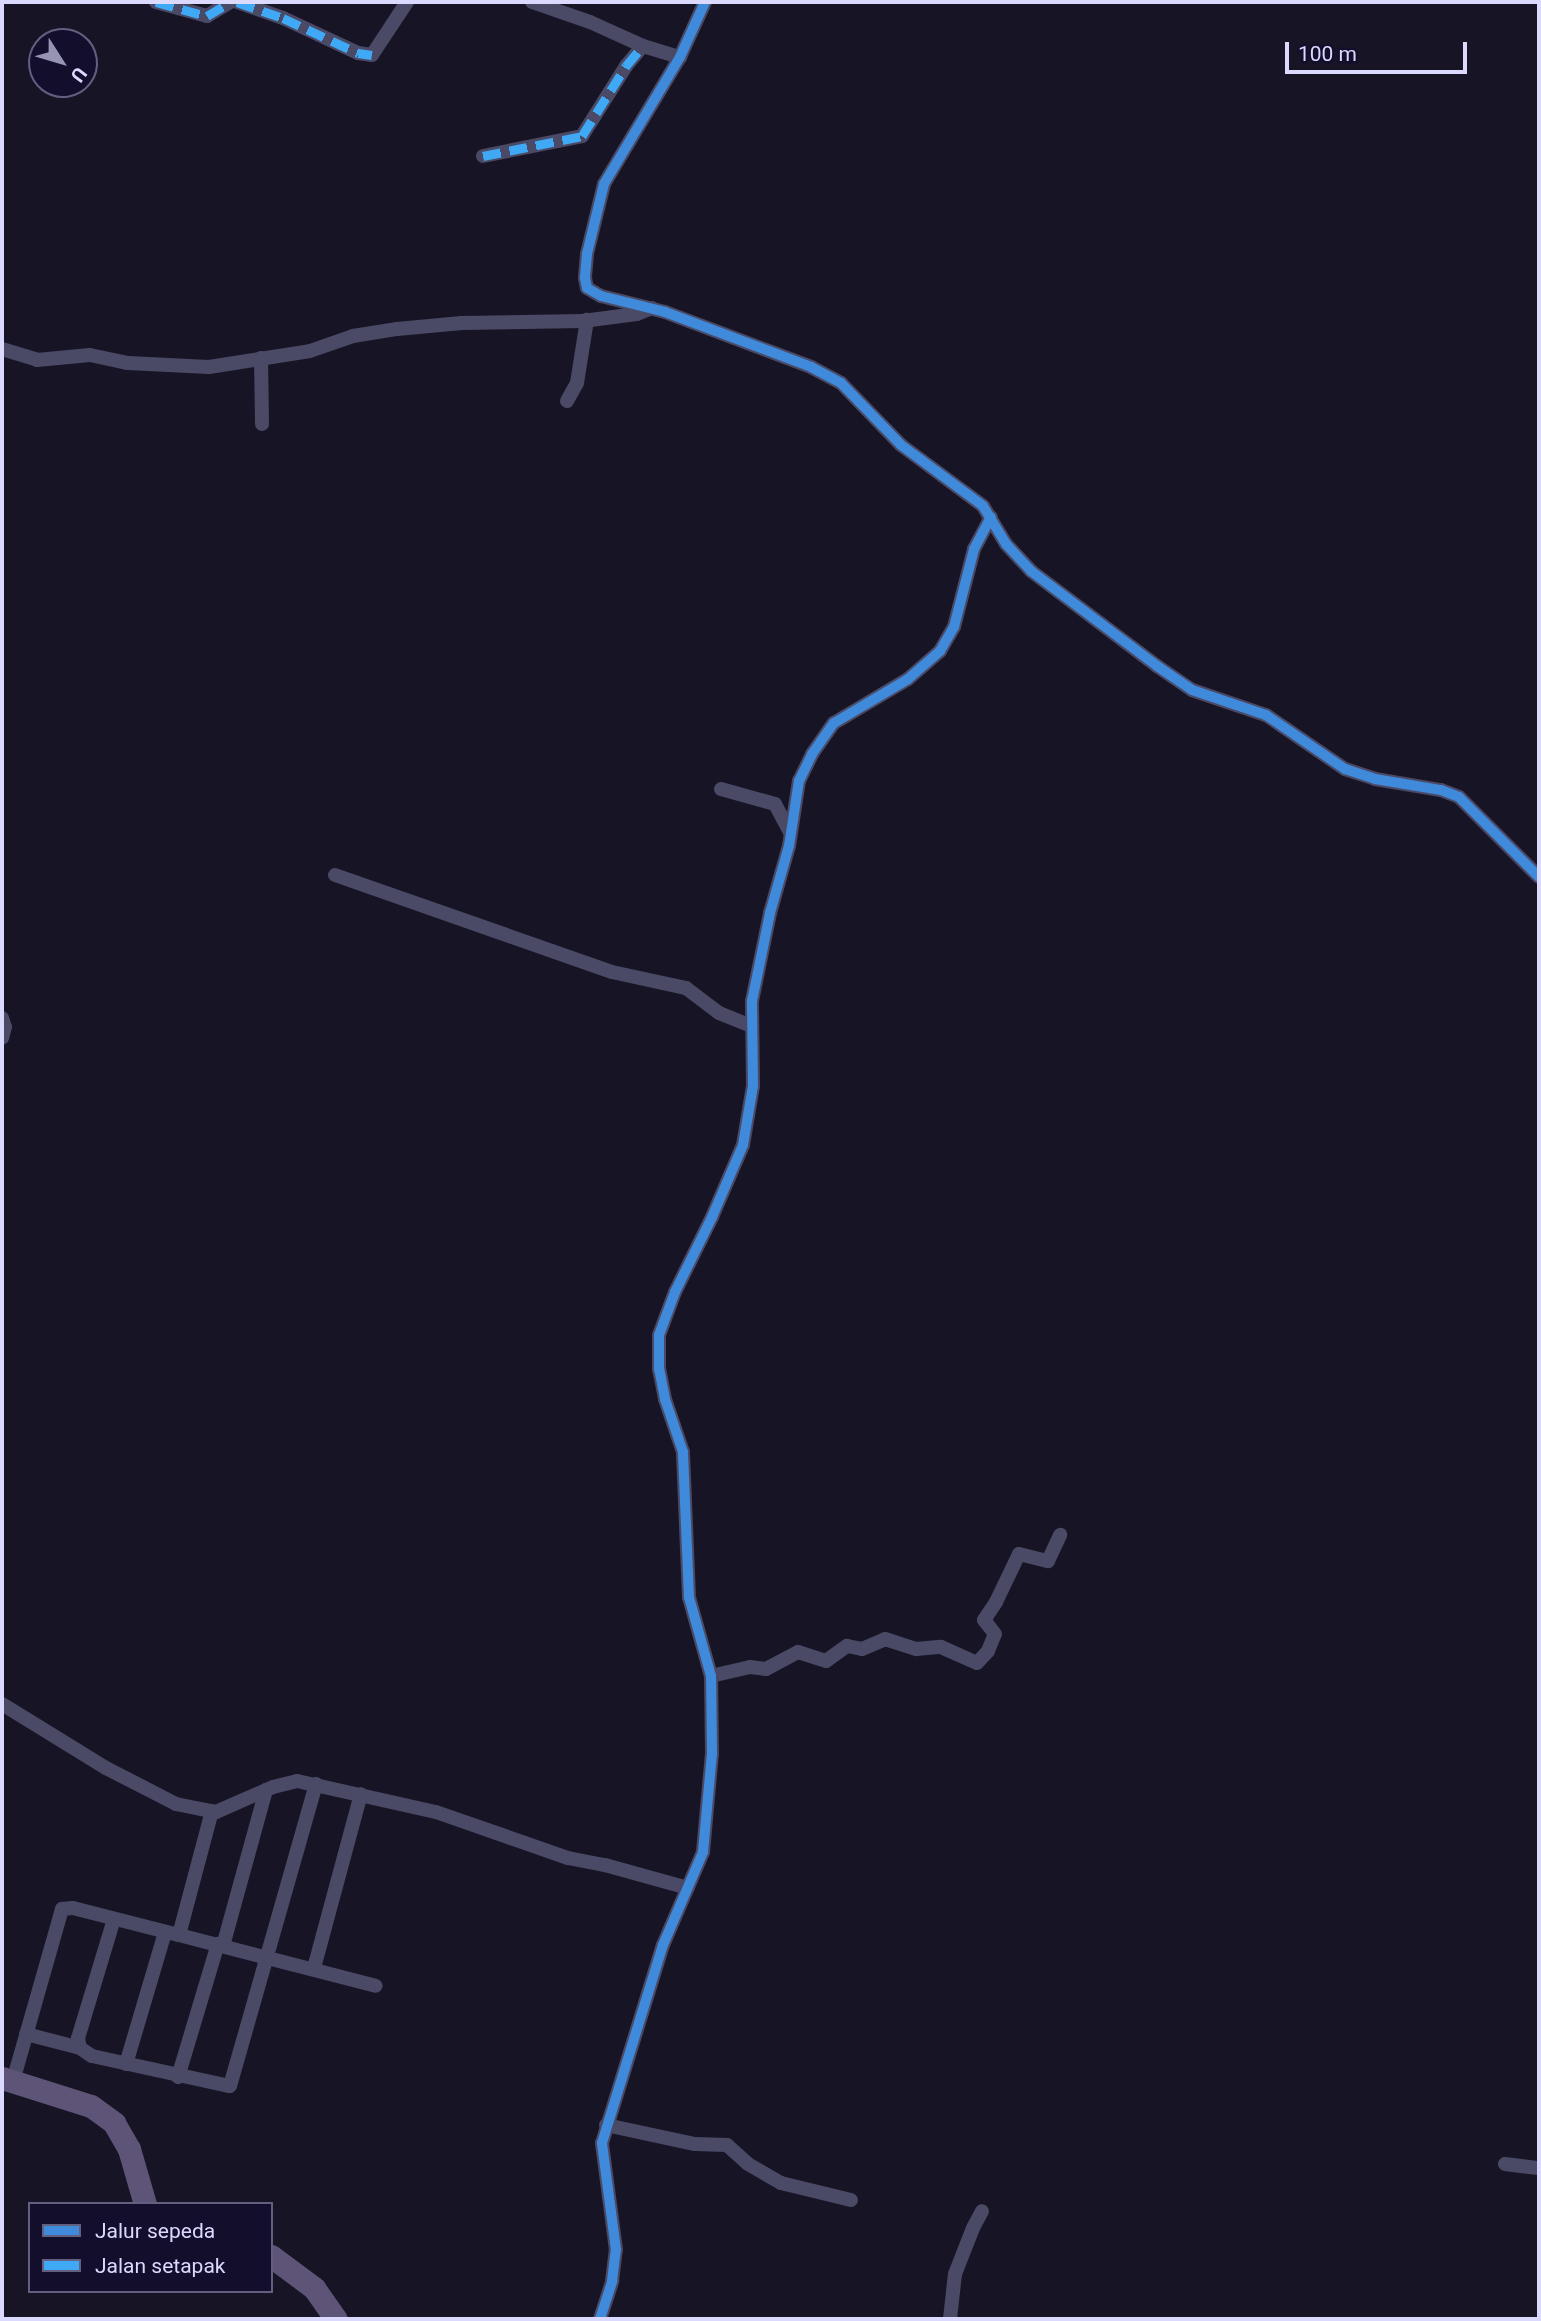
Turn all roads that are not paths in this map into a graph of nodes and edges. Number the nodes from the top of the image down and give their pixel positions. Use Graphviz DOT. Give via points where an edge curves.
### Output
graph roads {
  1 [pos="156,2"];
  2 [pos="230,2"];
  3 [pos="237,2"];
  4 [pos="407,2"];
  5 [pos="532,2"];
  6 [pos="705,2"];
  7 [pos="643,46"];
  8 [pos="680,57"];
  9 [pos="483,156"];
  10 [pos="652,308"];
  11 [pos="587,320"];
  12 [pos="2,349"];
  13 [pos="261,358"];
  14 [pos="567,401"];
  15 [pos="262,424"];
  16 [pos="991,517"];
  17 [pos="721,789"];
  18 [pos="790,834"];
  19 [pos="335,875"];
  20 [pos="1539,877"];
  21 [pos="2,1018"];
  22 [pos="751,1026"];
  23 [pos="2,1038"];
  24 [pos="1060,1535"];
  25 [pos="711,1676"];
  26 [pos="2,1704"];
  27 [pos="316,1784"];
  28 [pos="265,1790"];
  29 [pos="361,1794"];
  30 [pos="212,1811"];
  31 [pos="688,1888"];
  32 [pos="114,1919"];
  33 [pos="172,1933"];
  34 [pos="220,1945"];
  35 [pos="269,1957"];
  36 [pos="314,1968"];
  37 [pos="376,1986"];
  38 [pos="26,2034"];
  39 [pos="80,2048"];
  40 [pos="126,2064"];
  41 [pos="178,2077"];
  42 [pos="8,2079"];
  43 [pos="606,2125"];
  44 [pos="1505,2164"];
  45 [pos="1539,2168"];
  46 [pos="850,2200"];
  47 [pos="144,2202"];
  48 [pos="982,2211"];
  49 [pos="273,2257"];
  50 [pos="336,2319"];
  51 [pos="600,2319"];
  52 [pos="950,2319"];
  1 -- 2 [label="street" via="208,16"];
  3 -- 4 [label="street" via="372,55"];
  5 -- 7 [label="street"];
  6 -- 8 [label="street"];
  7 -- 8 [label="street"];
  7 -- 9 [label="street" via="582,136"];
  8 -- 10 [label="street" via="604,184 587,254 587,288 601,296"];
  10 -- 11 [label="street"];
  10 -- 16 [label="street" via="811,367 841,383 887,432 965,491"];
  11 -- 13 [label="street" via="397,329"];
  11 -- 14 [label="street" via="577,383"];
  12 -- 13 [label="street" via="37,360 90,355 183,368"];
  13 -- 15 [label="street"];
  16 -- 18 [label="street" via="974,549 946,642 908,680 827,730 799,781"];
  16 -- 20 [label="street" via="1006,544 1031,571 1186,686 1266,715 1345,769 1460,797"];
  17 -- 18 [label="street" via="775,804"];
  18 -- 22 [label="street" via="759,963"];
  19 -- 22 [label="street" via="612,972 686,988 719,1013"];
  21 -- 23 [label="street"];
  22 -- 25 [label="street" via="752,1086 743,1145 674,1292 659,1335 665,1399 684,1452 690,1597"];
  24 -- 25 [label="street" via="1048,1561 1019,1555 984,1620 995,1634 977,1663 941,1647 916,1649 886,1639 862,1649 846,1646 827,1661 798,1652 766,1670 750,1667"];
  25 -- 31 [label="street" via="707,1833"];
  26 -- 30 [label="street" via="106,1768 176,1804"];
  27 -- 28 [label="street" via="297,1781"];
  27 -- 29 [label="street"];
  27 -- 35 [label="street"];
  28 -- 30 [label="street"];
  28 -- 34 [label="street"];
  29 -- 31 [label="street" via="436,1812 568,1858"];
  29 -- 36 [label="street"];
  30 -- 33 [label="street"];
  31 -- 43 [label="street" via="663,1945"];
  32 -- 33 [label="street"];
  32 -- 38 [label="street" via="62,1909"];
  32 -- 39 [label="street" via="78,2038"];
  33 -- 34 [label="street"];
  33 -- 40 [label="street"];
  34 -- 35 [label="street"];
  34 -- 41 [label="street"];
  35 -- 36 [label="street"];
  35 -- 41 [label="street" via="232,2084 225,2088"];
  36 -- 37 [label="street"];
  38 -- 39 [label="street"];
  38 -- 42 [label="street"];
  39 -- 40 [label="street" via="92,2056"];
  40 -- 41 [label="street"];
  42 -- 47 [label="main road" via="91,2106 114,2123 129,2149"];
  43 -- 46 [label="street" via="695,2144 727,2145 781,2183"];
  43 -- 51 [label="street" via="603,2161 615,2262"];
  44 -- 45 [label="street"];
  48 -- 52 [label="street" via="955,2274"];
  49 -- 50 [label="main road" via="314,2288"];
}
